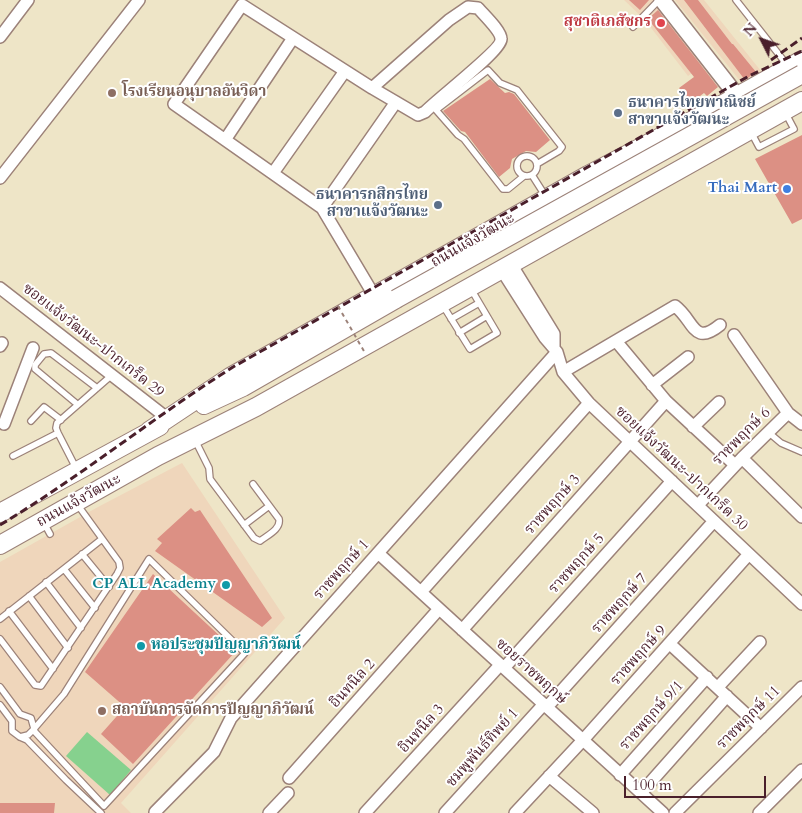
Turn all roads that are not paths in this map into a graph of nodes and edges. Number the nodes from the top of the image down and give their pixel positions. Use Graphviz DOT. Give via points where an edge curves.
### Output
graph roads {
  1 [pos="28,0"];
  2 [pos="139,0"];
  3 [pos="661,0"];
  4 [pos="736,0"];
  5 [pos="633,27"];
  6 [pos="0,37"];
  7 [pos="293,38"];
  8 [pos="798,67"];
  9 [pos="345,71"];
  10 [pos="802,87"];
  11 [pos="372,88"];
  12 [pos="738,96"];
  13 [pos="396,102"];
  14 [pos="802,102"];
  15 [pos="754,128"];
  16 [pos="225,140"];
  17 [pos="537,164"];
  18 [pos="273,173"];
  19 [pos="532,175"];
  20 [pos="588,175"];
  21 [pos="524,176"];
  22 [pos="0,178"];
  23 [pos="547,199"];
  24 [pos="322,208"];
  25 [pos="608,210"];
  26 [pos="506,266"];
  27 [pos="470,287"];
  28 [pos="0,288"];
  29 [pos="374,297"];
  30 [pos="442,303"];
  31 [pos="479,303"];
  32 [pos="399,305"];
  33 [pos="487,316"];
  34 [pos="451,319"];
  35 [pos="720,325"];
  36 [pos="459,333"];
  37 [pos="734,335"];
  38 [pos="616,342"];
  39 [pos="33,348"];
  40 [pos="555,349"];
  41 [pos="688,357"];
  42 [pos="563,372"];
  43 [pos="112,375"];
  44 [pos="652,385"];
  45 [pos="96,388"];
  46 [pos="666,401"];
  47 [pos="719,402"];
  48 [pos="589,403"];
  49 [pos="77,404"];
  50 [pos="788,413"];
  51 [pos="167,418"];
  52 [pos="61,420"];
  53 [pos="31,421"];
  54 [pos="802,424"];
  55 [pos="1,426"];
  56 [pos="693,427"];
  57 [pos="149,431"];
  58 [pos="768,432"];
  59 [pos="58,433"];
  60 [pos="194,438"];
  61 [pos="630,441"];
  62 [pos="802,452"];
  63 [pos="13,456"];
  64 [pos="158,456"];
  65 [pos="738,462"];
  66 [pos="78,470"];
  67 [pos="672,481"];
  68 [pos="253,484"];
  69 [pos="76,502"];
  70 [pos="698,505"];
  71 [pos="269,506"];
  72 [pos="0,513"];
  73 [pos="802,517"];
  74 [pos="714,521"];
  75 [pos="244,525"];
  76 [pos="102,538"];
  77 [pos="0,545"];
  78 [pos="378,553"];
  79 [pos="82,554"];
  80 [pos="749,554"];
  81 [pos="64,568"];
  82 [pos="46,582"];
  83 [pos="109,587"];
  84 [pos="421,592"];
  85 [pos="29,596"];
  86 [pos="801,601"];
  87 [pos="95,608"];
  88 [pos="439,609"];
  89 [pos="9,611"];
  90 [pos="0,619"];
  91 [pos="81,628"];
  92 [pos="462,630"];
  93 [pos="0,639"];
  94 [pos="760,642"];
  95 [pos="670,644"];
  96 [pos="68,648"];
  97 [pos="502,666"];
  98 [pos="53,670"];
  99 [pos="707,677"];
  100 [pos="0,687"];
  101 [pos="718,687"];
  102 [pos="802,687"];
  103 [pos="727,696"];
  104 [pos="0,705"];
  105 [pos="545,706"];
  106 [pos="20,714"];
  107 [pos="12,721"];
  108 [pos="761,728"];
  109 [pos="33,730"];
  110 [pos="20,737"];
  111 [pos="583,740"];
  112 [pos="802,770"];
  113 [pos="620,775"];
  114 [pos="548,776"];
  115 [pos="289,778"];
  116 [pos="288,793"];
  117 [pos="641,794"];
  118 [pos="155,812"];
  119 [pos="101,813"];
  120 [pos="269,813"];
  121 [pos="365,813"];
  122 [pos="444,813"];
  123 [pos="515,813"];
  124 [pos="591,813"];
  125 [pos="663,813"];
  126 [pos="675,813"];
  127 [pos="759,813"];
  1 -- 6 [label="street"];
  2 -- 22 [label="street"];
  3 -- 5 [label="lane"];
  3 -- 12 [label="street"];
  4 -- 8 [label="lane"];
  7 -- 9 [label="street"];
  7 -- 16 [label="street"];
  7 -- 16 [label="street" via="242,5 174,104"];
  8 -- 12 [label="main road, ถนนแจ้งวัฒนะ"];
  8 -- 32 [label="main road, ถนนแจ้งวัฒนะ, bridge"];
  9 -- 11 [label="street"];
  9 -- 18 [label="street"];
  10 -- 32 [label="main road, ถนนแจ้งวัฒนะ"];
  11 -- 13 [label="street"];
  11 -- 13 [label="street" via="459,12 468,7 478,8 498,31 501,42 496,48 421,114 415,114"];
  12 -- 15 [label="main road"];
  12 -- 20 [label="main road, ถนนแจ้งวัฒนะ"];
  13 -- 24 [label="street"];
  14 -- 15 [label="main road, ถนนแจ้งวัฒนะ"];
  15 -- 25 [label="main road, ถนนแจ้งวัฒนะ"];
  16 -- 18 [label="street"];
  17 -- 19 [label="lane"];
  17 -- 21 [label="lane" via="530,155 522,156 516,166"];
  17 -- 21 [label="lane" via="562,147 517,90 500,82 488,70 436,110 464,139 503,189 508,189"];
  18 -- 24 [label="street"];
  19 -- 21 [label="lane"];
  19 -- 23 [label="lane"];
  20 -- 23 [label="main road, ถนนแจ้งวัฒนะ"];
  20 -- 25 [label="main road" via="621,174 626,180 628,185"];
  23 -- 29 [label="main road, ถนนแจ้งวัฒนะ"];
  24 -- 29 [label="street"];
  25 -- 26 [label="main road, ถนนแจ้งวัฒนะ"];
  26 -- 27 [label="main road, ถนนแจ้งวัฒนะ"];
  26 -- 40 [label="street, ซอยแจ้งวัฒนะ-ปากเกร็ด 30" via="554,334"];
  27 -- 30 [label="main road, ถนนแจ้งวัฒนะ"];
  27 -- 31 [label="lane"];
  28 -- 43 [label="street, ซอยแจ้งวัฒนะ-ปากเกร็ด 29"];
  29 -- 51 [label="main road, ถนนแจ้งวัฒนะ" via="230,377"];
  30 -- 34 [label="lane"];
  30 -- 60 [label="main road, ถนนแจ้งวัฒนะ"];
  31 -- 33 [label="lane"];
  31 -- 34 [label="lane"];
  32 -- 57 [label="main road, ถนนแจ้งวัฒนะ" via="243,387"];
  32 -- 64 [label="main road, ถนนแจ้งวัฒนะ"];
  33 -- 36 [label="lane"];
  33 -- 36 [label="lane" via="497,333 470,349"];
  34 -- 36 [label="lane"];
  35 -- 38 [label="street" via="711,333 698,332 675,306"];
  37 -- 50 [label="street"];
  38 -- 42 [label="street"];
  38 -- 44 [label="street"];
  39 -- 55 [label="street"];
  40 -- 42 [label="street, ซอยแจ้งวัฒนะ-ปากเกร็ด 30"];
  40 -- 78 [label="street, ราชพฤกษ์ 1"];
  41 -- 44 [label="street"];
  42 -- 48 [label="street, ซอยแจ้งวัฒนะ-ปากเกร็ด 30"];
  43 -- 45 [label="lane"];
  43 -- 51 [label="street, ซอยแจ้งวัฒนะ-ปากเกร็ด 29"];
  44 -- 46 [label="street"];
  45 -- 49 [label="lane"];
  45 -- 49 [label="lane" via="51,353 44,354 35,369"];
  46 -- 56 [label="street"];
  46 -- 61 [label="street, ราชพฤกษ์ 3"];
  47 -- 56 [label="street"];
  48 -- 61 [label="street, ซอยแจ้งวัฒนะ-ปากเกร็ด 30"];
  48 -- 84 [label="street"];
  49 -- 52 [label="lane"];
  50 -- 54 [label="street"];
  50 -- 58 [label="street, ราชพฤกษ์ 6"];
  51 -- 57 [label="main road, ถนนแจ้งวัฒนะ"];
  52 -- 53 [label="lane" via="44,407"];
  52 -- 59 [label="lane" via="56,428"];
  56 -- 65 [label="street"];
  57 -- 66 [label="main road, ถนนแจ้งวัฒนะ"];
  58 -- 62 [label="lane" via="781,443"];
  58 -- 65 [label="street, ราชพฤกษ์ 6"];
  59 -- 63 [label="lane"];
  59 -- 66 [label="lane"];
  60 -- 64 [label="main road, ถนนแจ้งวัฒนะ"];
  60 -- 75 [label="lane" via="208,466 210,478"];
  61 -- 67 [label="street, ซอยแจ้งวัฒนะ-ปากเกร็ด 30"];
  61 -- 92 [label="street, ราชพฤกษ์ 3"];
  64 -- 69 [label="main road, ถนนแจ้งวัฒนะ"];
  65 -- 70 [label="street, ราชพฤกษ์ 6"];
  65 -- 73 [label="street"];
  66 -- 72 [label="main road, ถนนแจ้งวัฒนะ"];
  67 -- 70 [label="street, ซอยแจ้งวัฒนะ-ปากเกร็ด 30"];
  67 -- 97 [label="street, ราชพฤกษ์ 5"];
  68 -- 71 [label="lane"];
  69 -- 76 [label="lane"];
  69 -- 77 [label="main road, ถนนแจ้งวัฒนะ" via="46,528"];
  70 -- 74 [label="street, ซอยแจ้งวัฒนะ-ปากเกร็ด 30"];
  71 -- 75 [label="lane"];
  71 -- 75 [label="lane" via="280,523 279,527 260,541"];
  74 -- 80 [label="street, ซอยแจ้งวัฒนะ-ปากเกร็ด 30"];
  74 -- 105 [label="street, ราชพฤกษ์ 7"];
  76 -- 79 [label="lane"];
  76 -- 83 [label="lane" via="120,568"];
  78 -- 84 [label="street, ซอยราชพฤกษ์"];
  78 -- 118 [label="street, ราชพฤกษ์ 1" via="231,718 214,752"];
  79 -- 81 [label="lane"];
  79 -- 83 [label="lane"];
  80 -- 86 [label="street, ซอยแจ้งวัฒนะ-ปากเกร็ด 30"];
  80 -- 95 [label="street, ราชพฤกษ์ 9"];
  81 -- 82 [label="lane"];
  81 -- 87 [label="lane"];
  82 -- 85 [label="lane"];
  82 -- 91 [label="lane"];
  83 -- 87 [label="lane"];
  84 -- 88 [label="street, ซอยราชพฤกษ์"];
  85 -- 89 [label="lane"];
  85 -- 96 [label="lane"];
  87 -- 91 [label="lane"];
  88 -- 92 [label="street, ซอยราชพฤกษ์"];
  88 -- 115 [label="street, อินทนิล 2"];
  89 -- 90 [label="lane"];
  89 -- 98 [label="lane"];
  91 -- 96 [label="lane"];
  92 -- 97 [label="street, ซอยราชพฤกษ์"];
  93 -- 98 [label="lane" via="38,687"];
  94 -- 101 [label="street"];
  95 -- 99 [label="street, ราชพฤกษ์ 9/1"];
  95 -- 111 [label="street, ราชพฤกษ์ 9"];
  96 -- 98 [label="lane"];
  97 -- 105 [label="street, ซอยราชพฤกษ์"];
  97 -- 121 [label="street, อินทนิล 3"];
  99 -- 101 [label="street, ราชพฤกษ์ 9/1"];
  99 -- 113 [label="street, ราชพฤกษ์ 9/1"];
  100 -- 106 [label="lane"];
  101 -- 103 [label="street, ราชพฤกษ์ 9/1"];
  102 -- 108 [label="street, ราชพฤกษ์ 11"];
  103 -- 108 [label="street, ราชพฤกษ์ 9/1"];
  103 -- 117 [label="street"];
  104 -- 107 [label="lane"];
  105 -- 111 [label="street, ซอยราชพฤกษ์"];
  105 -- 122 [label="street, ชมพูพันธ์ทิพย์ 1"];
  106 -- 107 [label="lane"];
  106 -- 109 [label="lane" via="31,718"];
  107 -- 110 [label="lane" via="12,731"];
  108 -- 126 [label="street, ราชพฤกษ์ 11"];
  109 -- 109 [label="lane" via="104,806 245,653 148,559 64,694"];
  109 -- 110 [label="lane"];
  110 -- 119 [label="lane" via="27,740"];
  111 -- 113 [label="street, ซอยราชพฤกษ์"];
  111 -- 114 [label="street, ราชพฤกษ์ 9"];
  112 -- 127 [label="street"];
  113 -- 117 [label="street, ซอยราชพฤกษ์"];
  114 -- 123 [label="street, ราชพฤกษ์ 9"];
  114 -- 124 [label="street"];
  116 -- 120 [label="street"];
  117 -- 125 [label="street, ซอยราชพฤกษ์"];
}
